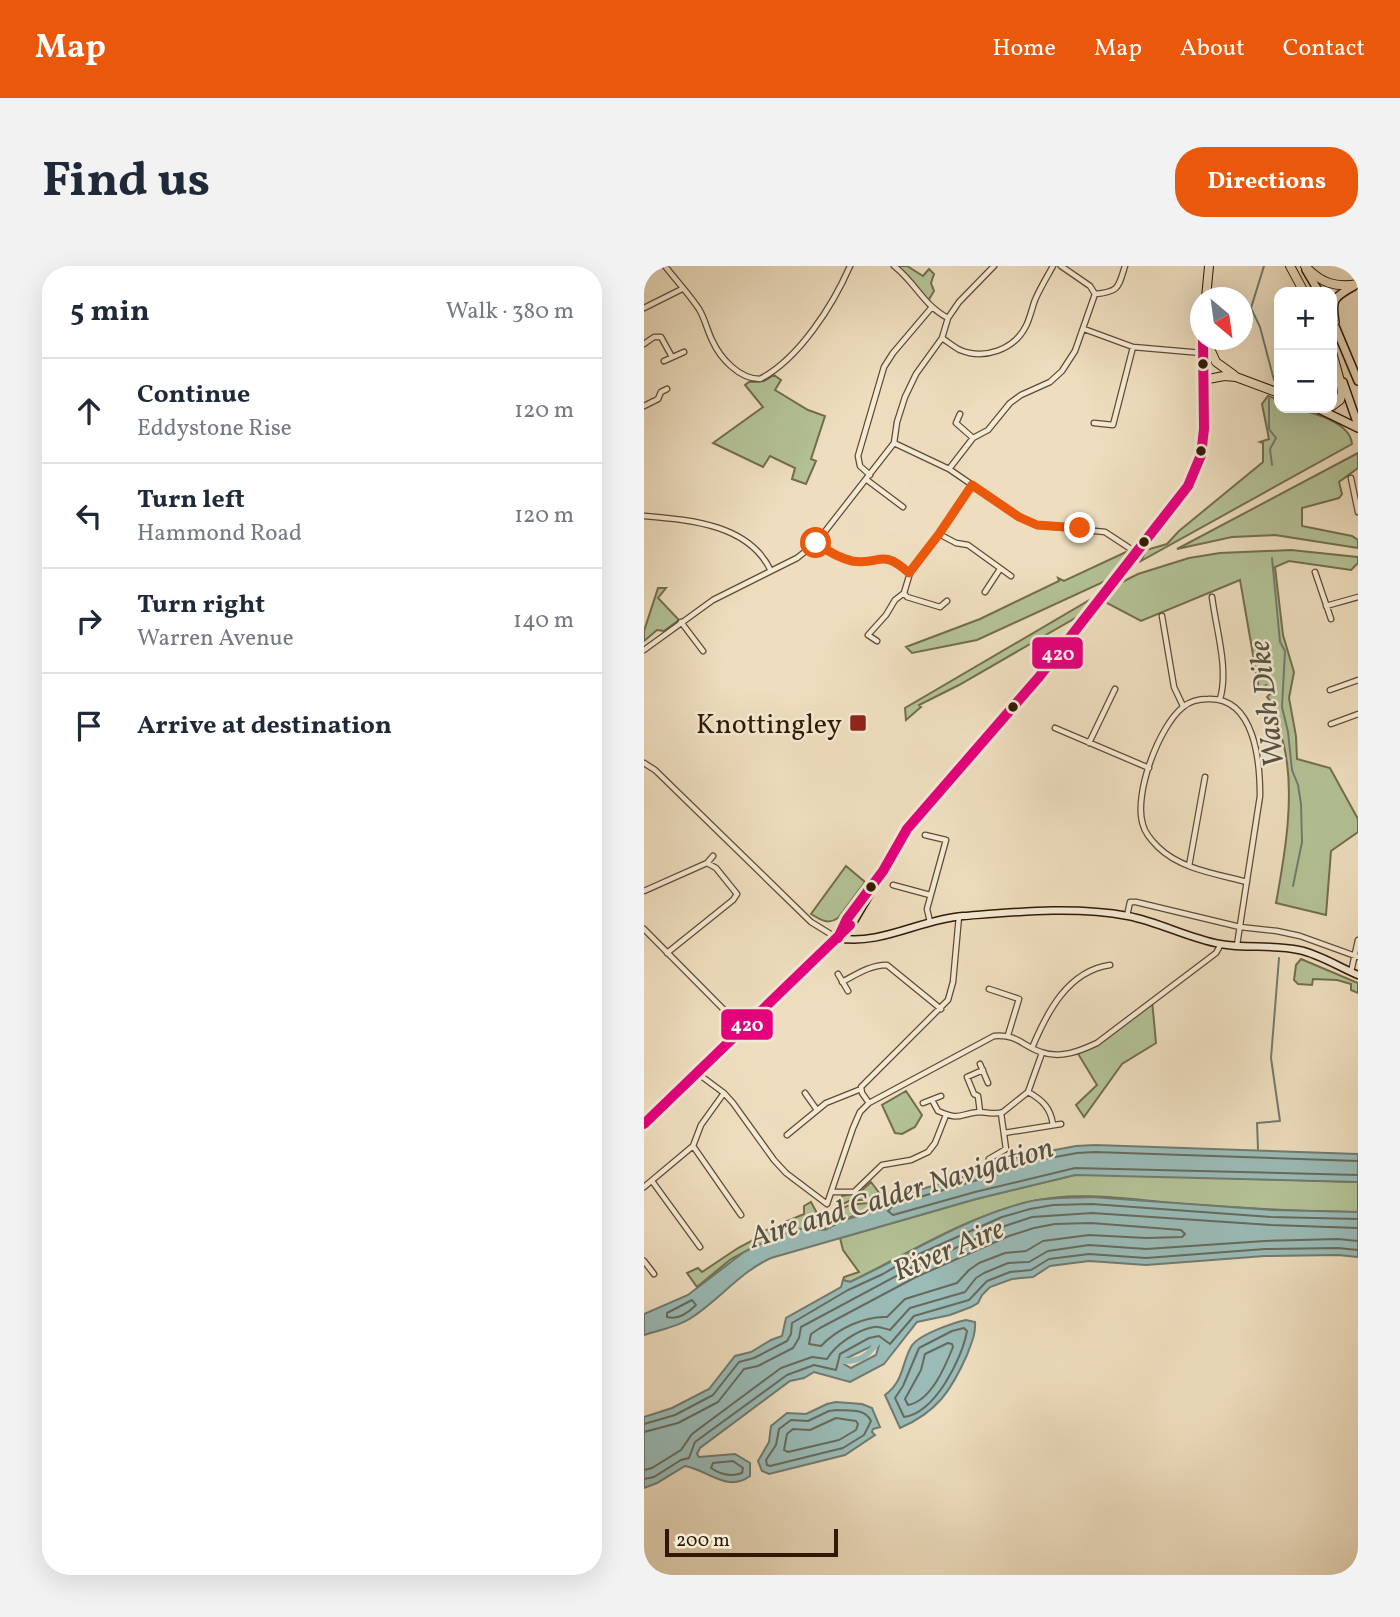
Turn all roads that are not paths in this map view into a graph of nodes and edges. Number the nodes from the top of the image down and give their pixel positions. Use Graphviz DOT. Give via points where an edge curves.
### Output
graph roads {
  1 [pos="665,266"];
  2 [pos="850,266"];
  3 [pos="894,266"];
  4 [pos="994,266"];
  5 [pos="1053,266"];
  6 [pos="1061,266"];
  7 [pos="1125,266"];
  8 [pos="1209,266"];
  9 [pos="1290,266"];
  10 [pos="1304,266"];
  11 [pos="1358,284"];
  12 [pos="1207,287"];
  13 [pos="1301,287"];
  14 [pos="1316,287"];
  15 [pos="682,289"];
  16 [pos="1095,294"];
  17 [pos="1337,297"];
  18 [pos="932,307"];
  19 [pos="644,308"];
  20 [pos="948,318"];
  21 [pos="1084,329"];
  22 [pos="1337,330"];
  23 [pos="942,338"];
  24 [pos="644,344"];
  25 [pos="1133,347"];
  26 [pos="1203,350"];
  27 [pos="1209,350"];
  28 [pos="684,352"];
  29 [pos="1202,353"];
  30 [pos="672,358"];
  31 [pos="664,361"];
  32 [pos="1337,367"];
  33 [pos="1223,368"];
  34 [pos="1203,369"];
  35 [pos="1337,372"];
  36 [pos="1236,377"];
  37 [pos="1203,380"];
  38 [pos="1358,381"];
  39 [pos="667,389"];
  40 [pos="1274,391"];
  41 [pos="1337,402"];
  42 [pos="644,406"];
  43 [pos="1333,413"];
  44 [pos="960,414"];
  45 [pos="1094,423"];
  46 [pos="1358,426"];
  47 [pos="973,438"];
  48 [pos="894,443"];
  49 [pos="949,469"];
  50 [pos="868,477"];
  51 [pos="1351,478"];
  52 [pos="972,485"];
  53 [pos="902,508"];
  54 [pos="1358,512"];
  55 [pos="644,516"];
  56 [pos="939,534"];
  57 [pos="816,543"];
  58 [pos="1137,553"];
  59 [pos="1000,569"];
  60 [pos="771,571"];
  61 [pos="1315,572"];
  62 [pos="909,573"];
  63 [pos="1011,576"];
  64 [pos="985,592"];
  65 [pos="904,593"];
  66 [pos="1212,597"];
  67 [pos="1358,597"];
  68 [pos="947,601"];
  69 [pos="1326,606"];
  70 [pos="1163,616"];
  71 [pos="1331,619"];
  72 [pos="681,622"];
  73 [pos="877,641"];
  74 [pos="644,650"];
  75 [pos="703,651"];
  76 [pos="1358,680"];
  77 [pos="1115,689"];
  78 [pos="1330,690"];
  79 [pos="1220,699"];
  80 [pos="1184,706"];
  81 [pos="1358,714"];
  82 [pos="1331,723"];
  83 [pos="1055,728"];
  84 [pos="1089,743"];
  85 [pos="644,762"];
  86 [pos="1149,768"];
  87 [pos="1205,777"];
  88 [pos="925,835"];
  89 [pos="713,856"];
  90 [pos="706,863"];
  91 [pos="1189,866"];
  92 [pos="1247,882"];
  93 [pos="893,886"];
  94 [pos="644,891"];
  95 [pos="930,895"];
  96 [pos="959,916"];
  97 [pos="1127,916"];
  98 [pos="930,922"];
  99 [pos="1240,927"];
  100 [pos="644,929"];
  101 [pos="838,938"];
  102 [pos="1358,940"];
  103 [pos="1221,944"];
  104 [pos="1237,945"];
  105 [pos="667,953"];
  106 [pos="1356,957"];
  107 [pos="1110,965"];
  108 [pos="1354,973"];
  109 [pos="838,974"];
  110 [pos="842,982"];
  111 [pos="989,989"];
  112 [pos="848,991"];
  113 [pos="941,1009"];
  114 [pos="743,1029"];
  115 [pos="1009,1035"];
  116 [pos="1032,1048"];
  117 [pos="1042,1052"];
  118 [pos="980,1064"];
  119 [pos="983,1070"];
  120 [pos="697,1073"];
  121 [pos="988,1083"];
  122 [pos="861,1089"];
  123 [pos="1028,1092"];
  124 [pos="724,1093"];
  125 [pos="805,1093"];
  126 [pos="941,1096"];
  127 [pos="932,1100"];
  128 [pos="869,1102"];
  129 [pos="923,1103"];
  130 [pos="817,1110"];
  131 [pos="980,1112"];
  132 [pos="1001,1113"];
  133 [pos="946,1115"];
  134 [pos="644,1124"];
  135 [pos="1061,1124"];
  136 [pos="1053,1125"];
  137 [pos="1004,1133"];
  138 [pos="787,1135"];
  139 [pos="693,1146"];
  140 [pos="989,1159"];
  141 [pos="652,1181"];
  142 [pos="644,1187"];
  143 [pos="832,1192"];
  144 [pos="741,1215"];
  145 [pos="699,1247"];
  146 [pos="644,1261"];
  147 [pos="654,1275"];
  1 -- 15 [label="street"];
  2 -- 15 [label="street" via="808,335 761,379 744,376 724,358 699,309"];
  3 -- 18 [label="street"];
  4 -- 20 [label="street"];
  5 -- 23 [label="street" via="1026,326 1002,349 975,354"];
  6 -- 16 [label="street"];
  7 -- 16 [label="street" via="1116,289"];
  8 -- 12 [label="highway"];
  9 -- 13 [label="highway"];
  10 -- 11 [label="highway" via="1331,285"];
  10 -- 14 [label="main road"];
  11 -- 17 [label="main road"];
  15 -- 19 [label="street"];
  16 -- 21 [label="street"];
  18 -- 20 [label="street"];
  18 -- 50 [label="street" via="884,367 858,456"];
  20 -- 23 [label="street"];
  21 -- 25 [label="street"];
  21 -- 47 [label="street" via="1062,371 1010,403 988,430"];
  22 -- 38 [label="main road"];
  23 -- 48 [label="street" via="905,397"];
  24 -- 30 [label="street" via="661,337"];
  25 -- 29 [label="street"];
  25 -- 45 [label="street" via="1113,425"];
  26 -- 29 [label="highway"];
  27 -- 33 [label="highway"];
  28 -- 30 [label="street"];
  29 -- 34 [label="highway"];
  30 -- 31 [label="street"];
  32 -- 46 [label="main road"];
  33 -- 34 [label="highway"];
  33 -- 36 [label="highway"];
  34 -- 37 [label="highway"];
  35 -- 41 [label="highway" via="1342,392"];
  36 -- 37 [label="highway"];
  36 -- 40 [label="highway"];
  37 -- 58 [label="main road" via="1204,429 1195,471"];
  39 -- 42 [label="street"];
  43 -- 46 [label="main road"];
  44 -- 47 [label="street" via="956,423"];
  47 -- 49 [label="street"];
  48 -- 49 [label="street"];
  48 -- 50 [label="street"];
  49 -- 52 [label="street"];
  50 -- 53 [label="street"];
  50 -- 57 [label="street"];
  51 -- 54 [label="street"];
  52 -- 56 [label="street"];
  52 -- 58 [label="street" via="1037,525 1105,532"];
  55 -- 60 [label="street" via="706,523 727,532 751,545"];
  56 -- 59 [label="street" via="968,545"];
  56 -- 62 [label="street"];
  57 -- 60 [label="street"];
  57 -- 62 [label="street" via="854,561 888,558"];
  58 -- 101 [label="main road" via="1001,723 907,829"];
  59 -- 63 [label="street"];
  59 -- 64 [label="street"];
  60 -- 72 [label="street"];
  61 -- 69 [label="street"];
  62 -- 65 [label="street"];
  65 -- 68 [label="street" via="914,601 940,607"];
  65 -- 73 [label="street" via="868,635"];
  66 -- 79 [label="street" via="1222,657"];
  67 -- 69 [label="street"];
  69 -- 71 [label="street"];
  70 -- 80 [label="street" via="1174,687"];
  72 -- 74 [label="street"];
  72 -- 75 [label="street"];
  76 -- 78 [label="street"];
  77 -- 84 [label="street"];
  79 -- 80 [label="street" via="1200,699"];
  79 -- 92 [label="street" via="1233,706 1247,724 1260,774"];
  80 -- 86 [label="street" via="1160,737"];
  81 -- 82 [label="street"];
  83 -- 84 [label="street"];
  84 -- 86 [label="street"];
  85 -- 101 [label="street" via="811,922"];
  86 -- 91 [label="street" via="1142,824 1156,846"];
  87 -- 91 [label="street"];
  88 -- 95 [label="street" via="946,840"];
  89 -- 90 [label="street"];
  90 -- 94 [label="street"];
  90 -- 105 [label="street" via="737,894"];
  91 -- 92 [label="street"];
  92 -- 99 [label="street"];
  93 -- 95 [label="street"];
  95 -- 98 [label="street"];
  96 -- 97 [label="main road" via="1041,912"];
  96 -- 98 [label="main road"];
  96 -- 113 [label="street" via="953,982"];
  97 -- 99 [label="street" via="1130,902 1136,902"];
  97 -- 103 [label="main road"];
  98 -- 101 [label="main road" via="861,940"];
  99 -- 104 [label="street"];
  99 -- 106 [label="street" via="1300,936"];
  100 -- 105 [label="street"];
  101 -- 114 [label="main road"];
  102 -- 106 [label="street"];
  103 -- 104 [label="main road"];
  103 -- 117 [label="street" via="1216,953 1097,1043 1077,1052"];
  104 -- 108 [label="main road" via="1302,950"];
  105 -- 114 [label="street"];
  106 -- 108 [label="street"];
  107 -- 116 [label="street" via="1086,971 1070,985 1049,1012"];
  109 -- 110 [label="street"];
  110 -- 112 [label="street"];
  110 -- 113 [label="street" via="877,965 887,965"];
  111 -- 115 [label="street" via="1019,999"];
  113 -- 122 [label="street"];
  114 -- 120 [label="main road"];
  115 -- 116 [label="street"];
  115 -- 128 [label="street" via="994,1036"];
  116 -- 117 [label="street"];
  117 -- 123 [label="street"];
  118 -- 119 [label="street"];
  119 -- 121 [label="street"];
  119 -- 131 [label="street" via="967,1077 978,1096"];
  120 -- 124 [label="street"];
  120 -- 134 [label="main road"];
  122 -- 128 [label="street"];
  122 -- 130 [label="street"];
  123 -- 132 [label="street"];
  123 -- 136 [label="street" via="1047,1106"];
  124 -- 139 [label="street" via="701,1125"];
  124 -- 143 [label="street" via="786,1173 827,1204"];
  125 -- 130 [label="street"];
  126 -- 127 [label="street"];
  127 -- 129 [label="street"];
  127 -- 133 [label="street"];
  128 -- 143 [label="street" via="853,1128"];
  130 -- 138 [label="street"];
  131 -- 132 [label="street"];
  131 -- 133 [label="street" via="958,1118"];
  132 -- 137 [label="street"];
  133 -- 143 [label="street" via="928,1152 882,1165 854,1192"];
  135 -- 136 [label="street"];
  136 -- 137 [label="street"];
  137 -- 140 [label="street" via="1006,1149"];
  139 -- 141 [label="street"];
  139 -- 144 [label="street"];
  141 -- 142 [label="street"];
  141 -- 145 [label="street"];
  146 -- 147 [label="street"];
}
